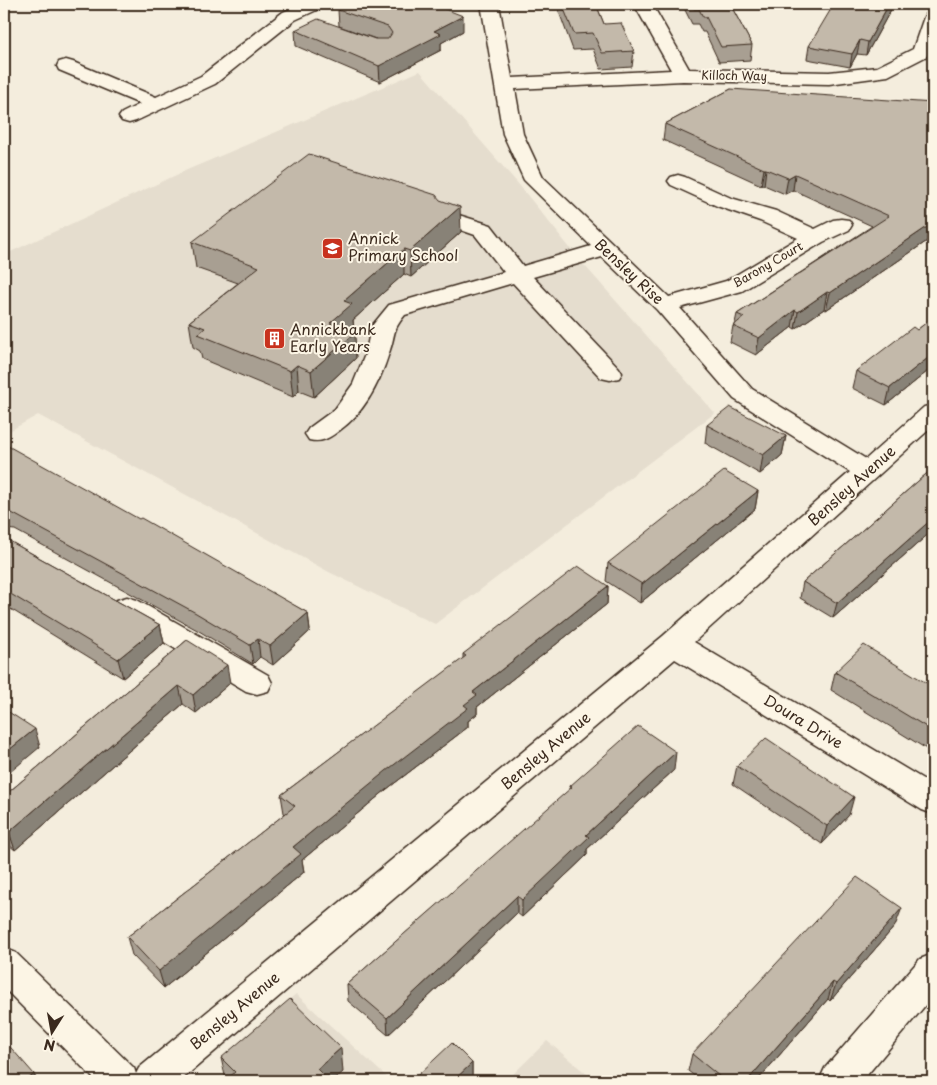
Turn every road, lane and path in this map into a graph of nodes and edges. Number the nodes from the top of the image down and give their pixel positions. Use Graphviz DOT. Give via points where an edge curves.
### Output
graph roads {
  1 [pos="315,4"];
  2 [pos="490,4"];
  3 [pos="643,4"];
  4 [pos="289,16"];
  5 [pos="933,17"];
  6 [pos="308,23"];
  7 [pos="66,66"];
  8 [pos="683,75"];
  9 [pos="504,84"];
  10 [pos="156,104"];
  11 [pos="129,117"];
  12 [pos="678,182"];
  13 [pos="449,218"];
  14 [pos="840,225"];
  15 [pos="815,238"];
  16 [pos="605,249"];
  17 [pos="517,274"];
  18 [pos="665,305"];
  19 [pos="610,373"];
  20 [pos="933,413"];
  21 [pos="318,434"];
  22 [pos="868,472"];
  23 [pos="104,594"];
  24 [pos="673,644"];
  25 [pos="257,683"];
  26 [pos="933,801"];
  27 [pos="4,964"];
  28 [pos="933,970"];
  29 [pos="121,1081"];
  30 [pos="152,1081"];
  31 [pos="838,1081"];
  1 -- 4 [label="street"];
  2 -- 9 [label="street, Bensley Rise"];
  3 -- 8 [label="street"];
  4 -- 6 [label="street"];
  4 -- 10 [label="street" via="208,80"];
  5 -- 8 [label="street, Killoch Way" via="921,52 882,72 829,78"];
  7 -- 10 [label="street"];
  8 -- 9 [label="street, Killoch Way"];
  9 -- 16 [label="street, Bensley Rise" via="513,134 534,180"];
  10 -- 11 [label="street"];
  12 -- 15 [label="street, Barony Court" via="768,216"];
  13 -- 17 [label="street" via="483,230"];
  14 -- 15 [label="street"];
  15 -- 18 [label="street, Barony Court" via="734,286"];
  16 -- 17 [label="street"];
  16 -- 18 [label="street, Bensley Rise"];
  17 -- 19 [label="street"];
  17 -- 21 [label="street" via="397,310 383,328 365,385 344,415"];
  18 -- 22 [label="street, Bensley Rise" via="743,394"];
  20 -- 22 [label="street, Bensley Avenue"];
  22 -- 24 [label="street, Bensley Avenue"];
  23 -- 25 [label="street" via="177,650"];
  24 -- 26 [label="street, Doura Drive"];
  24 -- 30 [label="street, Bensley Avenue"];
  27 -- 29 [label="street"];
  28 -- 31 [label="street"];
}
